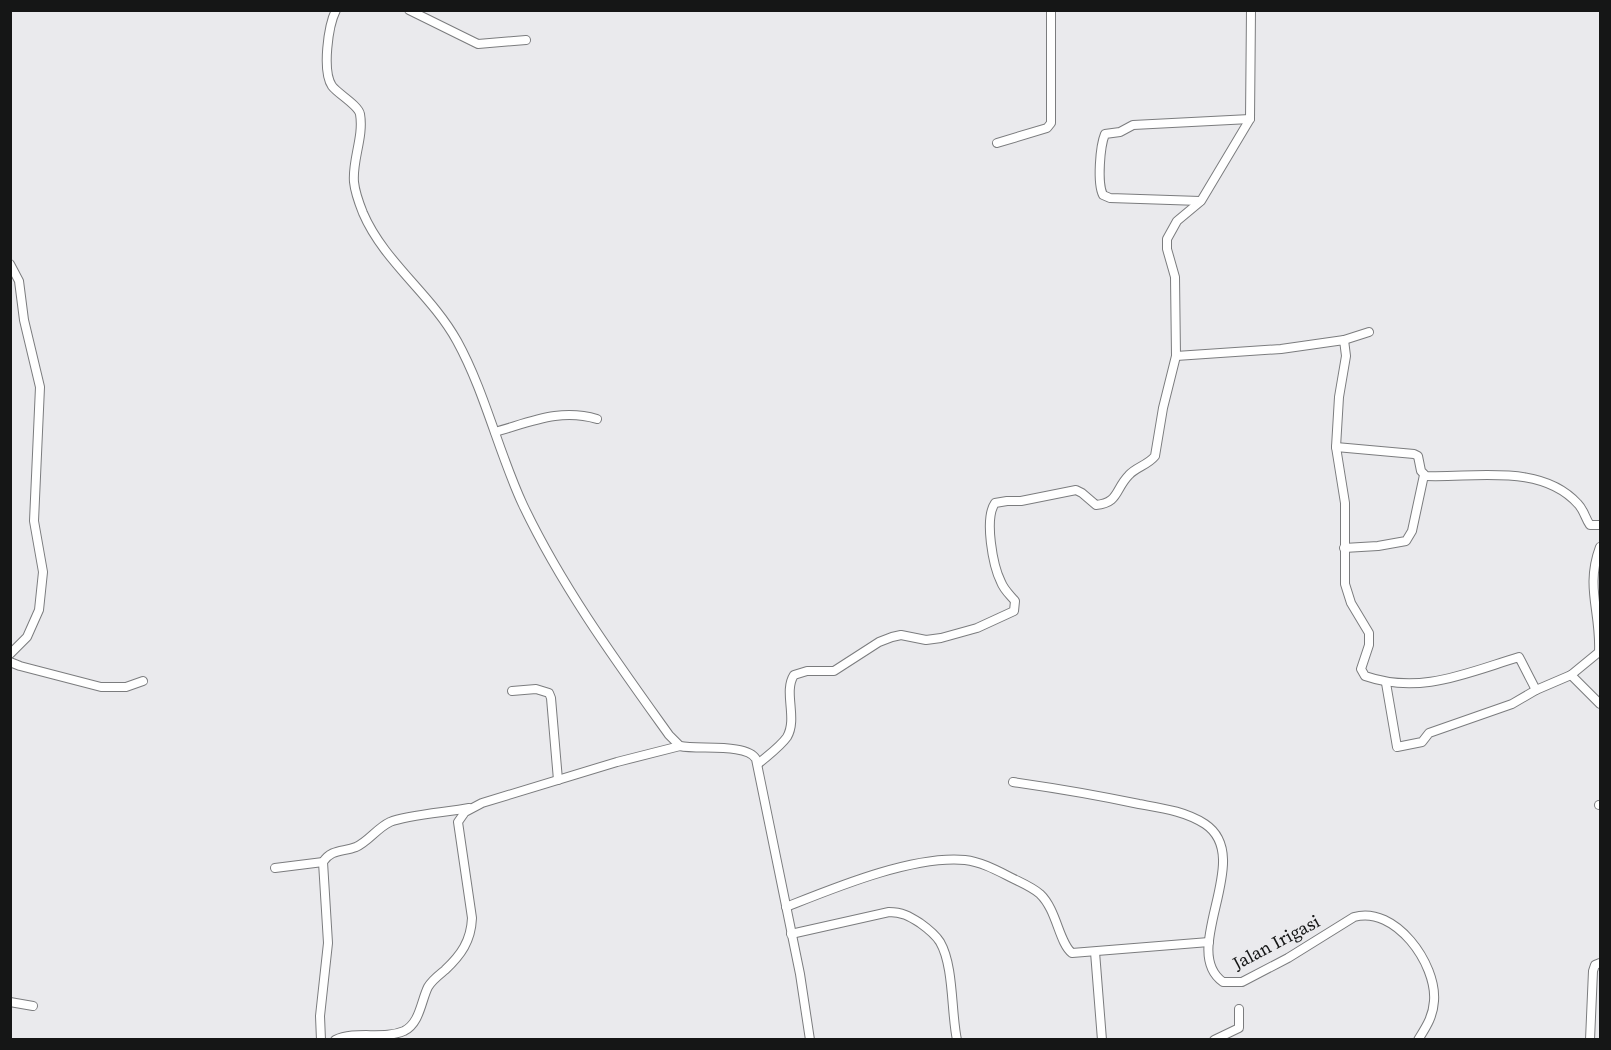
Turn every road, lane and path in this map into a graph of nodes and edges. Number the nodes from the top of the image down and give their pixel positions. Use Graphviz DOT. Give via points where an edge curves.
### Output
graph roads {
  1 [pos="336,10"];
  2 [pos="409,10"];
  3 [pos="1051,10"];
  4 [pos="1251,10"];
  5 [pos="526,40"];
  6 [pos="1250,119"];
  7 [pos="997,143"];
  8 [pos="1201,201"];
  9 [pos="10,264"];
  10 [pos="1369,332"];
  11 [pos="1344,340"];
  12 [pos="1176,356"];
  13 [pos="597,419"];
  14 [pos="495,432"];
  15 [pos="1336,447"];
  16 [pos="1424,475"];
  17 [pos="1600,525"];
  18 [pos="1600,547"];
  19 [pos="1344,548"];
  20 [pos="10,654"];
  21 [pos="10,662"];
  22 [pos="1571,675"];
  23 [pos="143,681"];
  24 [pos="1386,682"];
  25 [pos="1536,690"];
  26 [pos="512,691"];
  27 [pos="1600,704"];
  28 [pos="680,746"];
  29 [pos="758,764"];
  30 [pos="558,780"];
  31 [pos="1012,782"];
  32 [pos="469,808"];
  33 [pos="323,862"];
  34 [pos="275,868"];
  35 [pos="786,908"];
  36 [pos="791,934"];
  37 [pos="1209,942"];
  38 [pos="1095,952"];
  39 [pos="1600,963"];
  40 [pos="10,1002"];
  41 [pos="33,1006"];
  42 [pos="1239,1009"];
  43 [pos="321,1040"];
  44 [pos="335,1040"];
  45 [pos="810,1040"];
  46 [pos="957,1040"];
  47 [pos="1102,1040"];
  48 [pos="1214,1040"];
  49 [pos="1418,1040"];
  50 [pos="1590,1040"];
  1 -- 14 [label="street" via="329,32 328,77 360,114 354,182 363,212 373,234 455,338"];
  2 -- 5 [label="street" via="478,44"];
  3 -- 7 [label="street" via="1051,123 1047,128"];
  4 -- 6 [label="street"];
  6 -- 8 [label="street"];
  6 -- 8 [label="street" via="1141,124 1105,134 1099,184 1103,195"];
  8 -- 12 [label="street" via="1176,221 1167,239 1175,277"];
  9 -- 20 [label="street" via="19,281 40,387 34,521 43,572 36,619 27,637"];
  10 -- 11 [label="street"];
  11 -- 12 [label="street"];
  11 -- 15 [label="street" via="1346,356"];
  12 -- 29 [label="street" via="1155,456 1129,474 1111,501 1096,505 1076,490 993,504 990,514 994,565 1001,585 1015,601 1014,611 977,628 940,638 892,637 834,671 794,675 790,682 787,736"];
  13 -- 14 [label="street" via="568,413"];
  14 -- 28 [label="street" via="524,507 570,590 600,638"];
  15 -- 16 [label="street" via="1414,454"];
  15 -- 19 [label="street" via="1345,503"];
  16 -- 17 [label="street" via="1536,478 1573,499 1590,525"];
  16 -- 19 [label="street" via="1413,531 1406,542"];
  18 -- 22 [label="street" via="1592,583 1599,652"];
  19 -- 24 [label="street" via="1346,591 1370,633 1361,671"];
  21 -- 23 [label="street" via="101,687 126,687"];
  22 -- 25 [label="street"];
  22 -- 27 [label="street"];
  24 -- 25 [label="street" via="1426,682 1519,657"];
  24 -- 25 [label="street" via="1397,747 1422,742 1429,733 1512,704"];
  26 -- 30 [label="street" via="536,689 551,696"];
  28 -- 29 [label="street" via="750,752"];
  28 -- 30 [label="street"];
  29 -- 35 [label="street"];
  30 -- 32 [label="street"];
  31 -- 37 [label="street, Jalan Irigasi" via="1175,812 1214,832 1222,863"];
  32 -- 33 [label="street" via="390,823 362,843 329,854"];
  32 -- 44 [label="street" via="458,822 471,909 470,933 463,951 431,983 409,1028 399,1033"];
  33 -- 34 [label="street"];
  33 -- 43 [label="street" via="328,943"];
  35 -- 36 [label="street"];
  35 -- 38 [label="street" via="858,880 917,864 966,860 1033,889 1055,915 1069,951"];
  36 -- 45 [label="street"];
  36 -- 46 [label="street" via="890,912 910,916 941,943"];
  37 -- 38 [label="street"];
  37 -- 49 [label="street, Jalan Irigasi" via="1208,957 1214,973 1223,982 1242,982 1354,917 1375,915 1411,941 1431,974 1432,1015"];
  38 -- 47 [label="street"];
  39 -- 50 [label="street" via="1593,970"];
  40 -- 41 [label="street"];
  42 -- 48 [label="street" via="1238,1029"];
}
